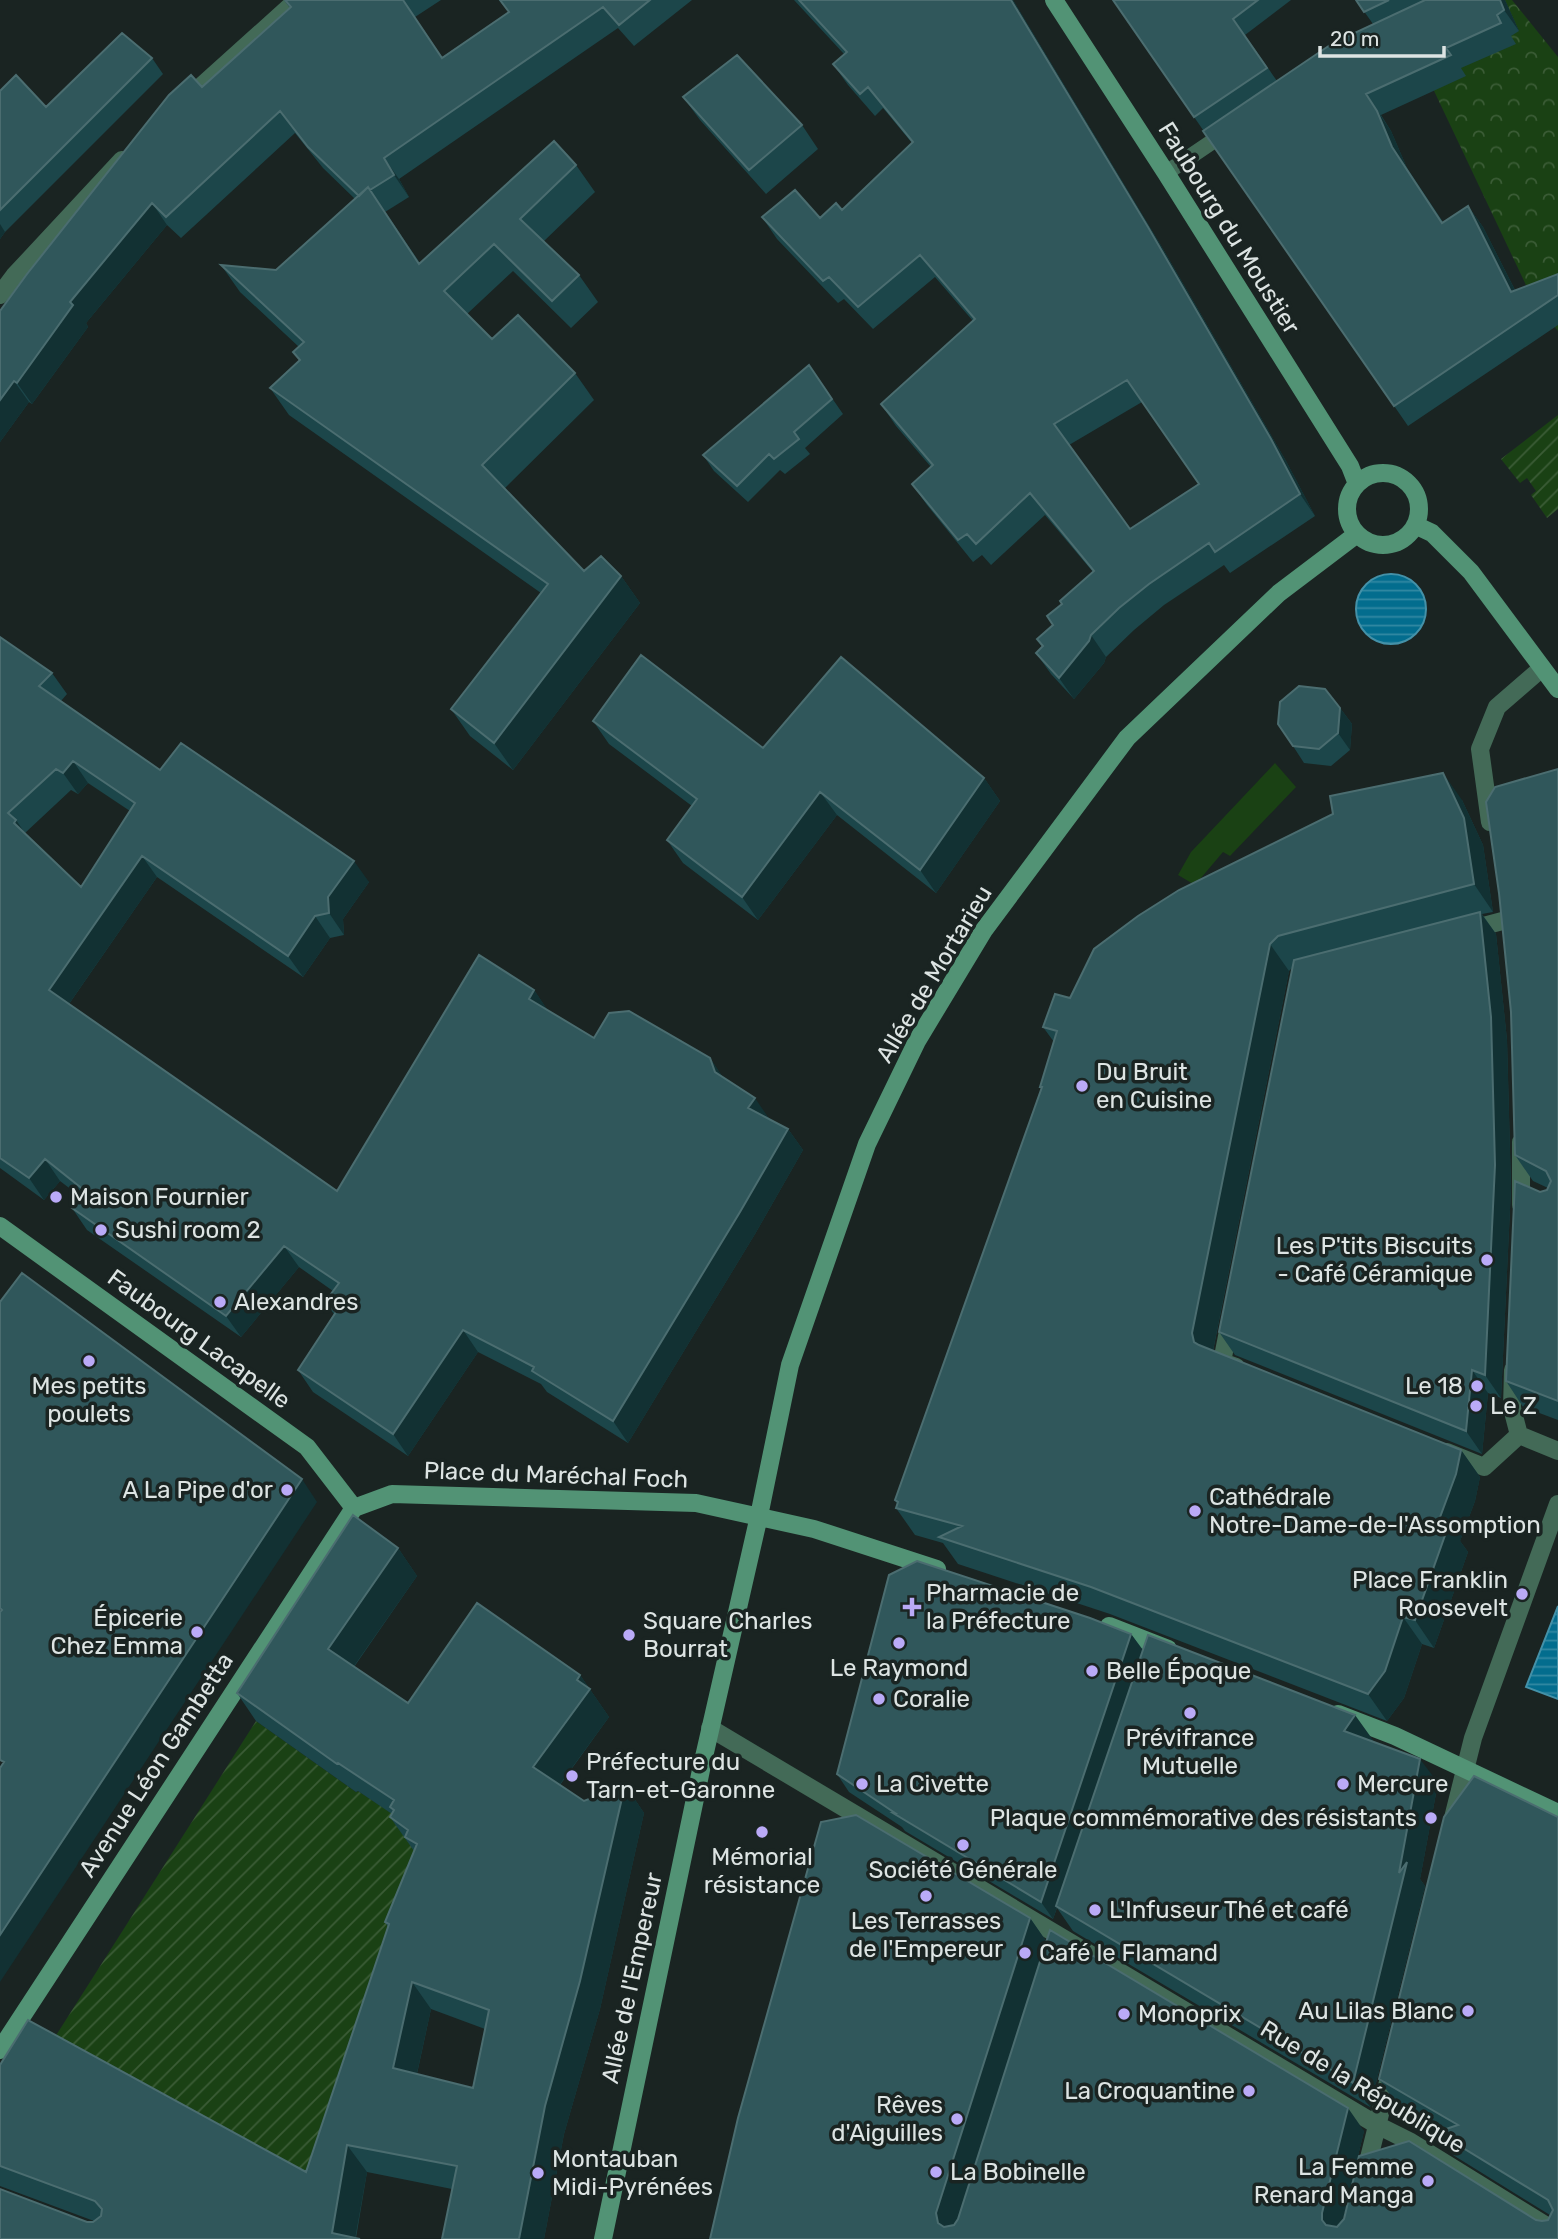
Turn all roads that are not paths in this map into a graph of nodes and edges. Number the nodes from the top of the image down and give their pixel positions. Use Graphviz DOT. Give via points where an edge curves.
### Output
graph roads {
  1 [pos="297,0"];
  2 [pos="1054,0"];
  3 [pos="169,115"];
  4 [pos="1244,121"];
  5 [pos="130,152"];
  6 [pos="1166,173"];
  7 [pos="0,295"];
  8 [pos="1357,484"];
  9 [pos="1415,525"];
  10 [pos="1357,534"];
  11 [pos="1542,668"];
  12 [pos="1558,689"];
  13 [pos="1494,845"];
  14 [pos="1506,920"];
  15 [pos="1442,937"];
  16 [pos="1520,1121"];
  17 [pos="0,1226"];
  18 [pos="1520,1228"];
  19 [pos="1233,1308"];
  20 [pos="1514,1357"];
  21 [pos="1247,1372"];
  22 [pos="1519,1435"];
  23 [pos="1434,1447"];
  24 [pos="1558,1451"];
  25 [pos="1558,1504"];
  26 [pos="354,1508"];
  27 [pos="759,1516"];
  28 [pos="947,1573"];
  29 [pos="1093,1621"];
  30 [pos="1183,1654"];
  31 [pos="1320,1707"];
  32 [pos="710,1728"];
  33 [pos="1464,1769"];
  34 [pos="1558,1814"];
  35 [pos="1448,1840"];
  36 [pos="1397,2043"];
  37 [pos="0,2050"];
  38 [pos="1377,2125"];
  39 [pos="1361,2188"];
  40 [pos="1558,2233"];
  41 [pos="603,2239"];
  1 -- 3 [label="street"];
  2 -- 6 [label="main road, Faubourg du Moustier"];
  4 -- 6 [label="lane"];
  5 -- 7 [label="street"];
  6 -- 8 [label="main road, Faubourg du Moustier"];
  8 -- 9 [label="main road" via="1380,473 1403,480 1417,500"];
  8 -- 10 [label="main road" via="1347,503 1350,525"];
  9 -- 10 [label="main road" via="1408,535 1388,545 1377,545"];
  9 -- 11 [label="main road" via="1432,533 1471,572"];
  10 -- 27 [label="main road, Allée de Mortarieu" via="1279,593 1127,738 984,930 917,1041 867,1144 790,1365"];
  11 -- 12 [label="main road"];
  11 -- 13 [label="street" via="1497,708 1480,749"];
  14 -- 15 [label="street"];
  16 -- 18 [label="street" via="1528,1191"];
  17 -- 26 [label="main road, Faubourg Lacapelle" via="306,1447"];
  19 -- 21 [label="street" via="1222,1362"];
  20 -- 22 [label="street" via="1512,1408"];
  22 -- 23 [label="street" via="1483,1467"];
  22 -- 24 [label="street"];
  25 -- 33 [label="street"];
  26 -- 27 [label="main road, Place du Maréchal Foch" via="392,1494 696,1503"];
  26 -- 37 [label="main road, Avenue Léon Gambetta"];
  27 -- 28 [label="main road, Place du Maréchal Foch" via="814,1528"];
  27 -- 32 [label="main road, Allée de Mortarieu"];
  29 -- 30 [label="main road" via="1156,1651"];
  31 -- 33 [label="main road"];
  32 -- 38 [label="street, Rue de la République"];
  32 -- 41 [label="main road, Allée de l'Empereur"];
  33 -- 34 [label="main road"];
  33 -- 35 [label="street"];
  36 -- 38 [label="street"];
  38 -- 39 [label="street"];
  38 -- 40 [label="street, Rue de la République"];
}
